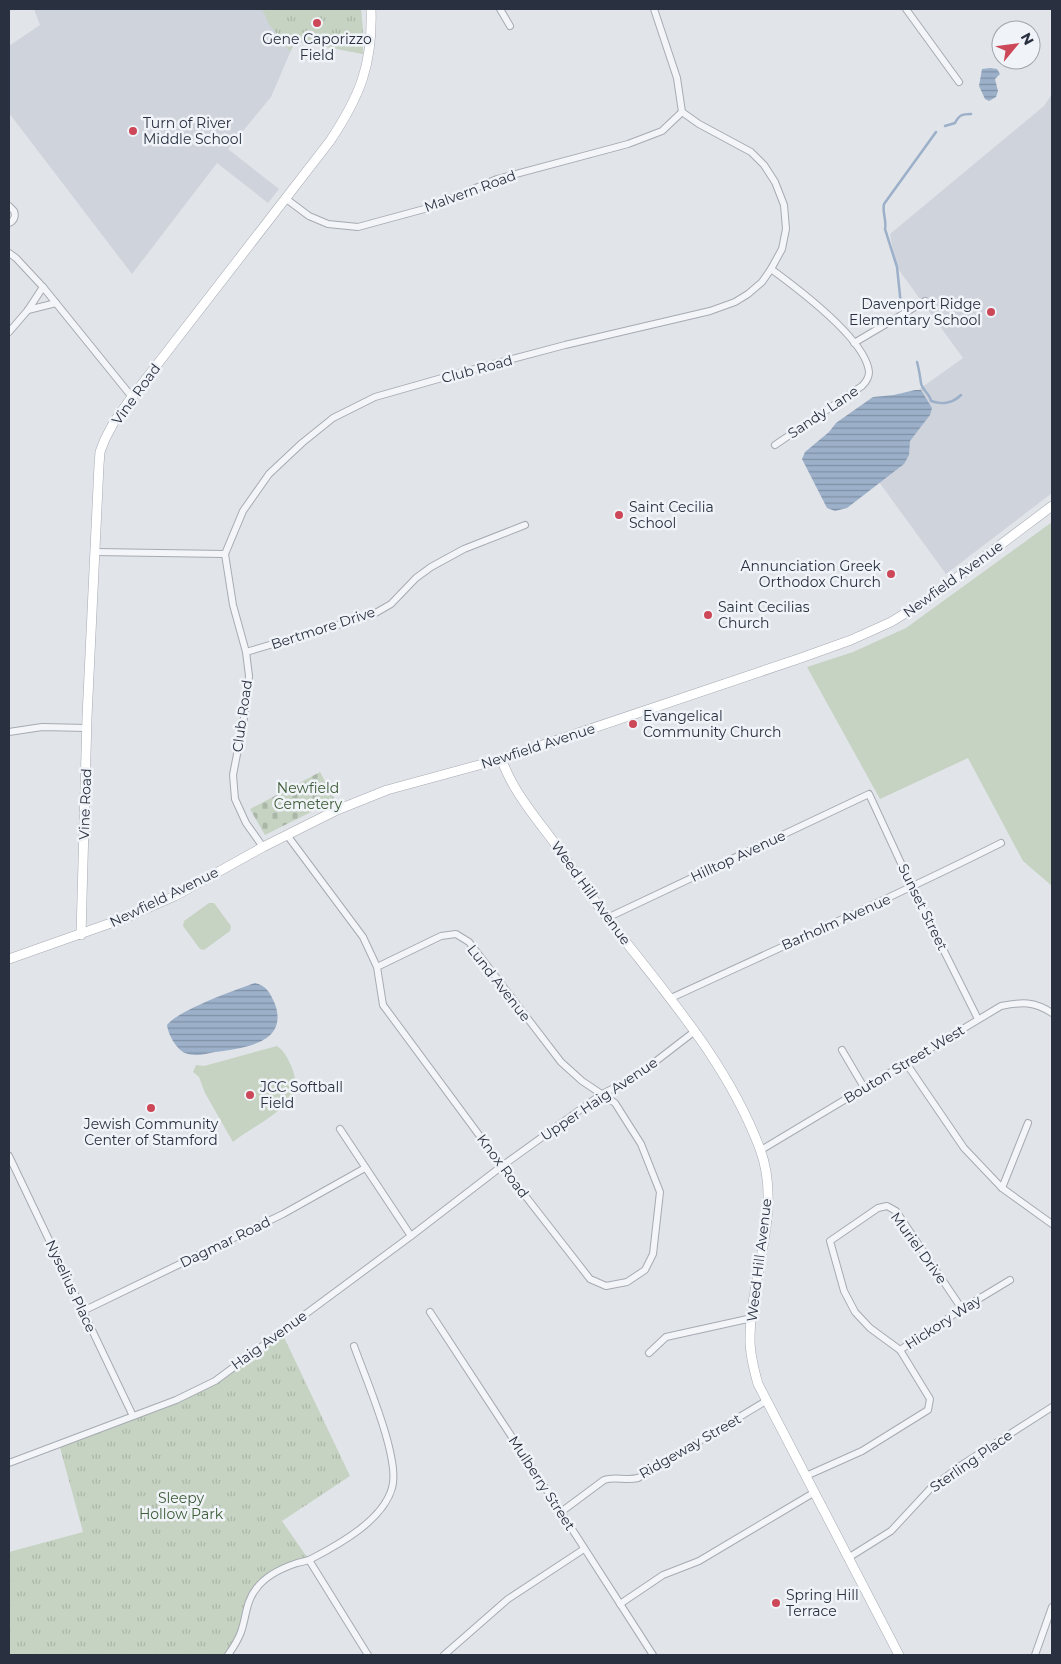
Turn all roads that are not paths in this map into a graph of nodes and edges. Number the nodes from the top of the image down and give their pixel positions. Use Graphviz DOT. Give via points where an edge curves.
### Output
graph roads {
  1 [pos="371,9"];
  2 [pos="500,9"];
  3 [pos="654,9"];
  4 [pos="906,9"];
  5 [pos="510,26"];
  6 [pos="959,82"];
  7 [pos="682,112"];
  8 [pos="285,198"];
  9 [pos="9,206"];
  10 [pos="9,224"];
  11 [pos="9,253"];
  12 [pos="771,269"];
  13 [pos="43,287"];
  14 [pos="925,301"];
  15 [pos="56,303"];
  16 [pos="28,310"];
  17 [pos="9,332"];
  18 [pos="854,343"];
  19 [pos="132,398"];
  20 [pos="775,444"];
  21 [pos="1052,506"];
  22 [pos="525,525"];
  23 [pos="95,552"];
  24 [pos="225,554"];
  25 [pos="246,652"];
  26 [pos="87,728"];
  27 [pos="9,732"];
  28 [pos="501,759"];
  29 [pos="869,794"];
  30 [pos="287,835"];
  31 [pos="1001,843"];
  32 [pos="263,847"];
  33 [pos="912,887"];
  34 [pos="607,918"];
  35 [pos="81,935"];
  36 [pos="9,959"];
  37 [pos="377,967"];
  38 [pos="671,998"];
  39 [pos="1052,1013"];
  40 [pos="978,1019"];
  41 [pos="695,1031"];
  42 [pos="842,1050"];
  43 [pos="906,1063"];
  44 [pos="865,1089"];
  45 [pos="602,1094"];
  46 [pos="1028,1123"];
  47 [pos="340,1128"];
  48 [pos="761,1150"];
  49 [pos="9,1156"];
  50 [pos="502,1166"];
  51 [pos="365,1168"];
  52 [pos="1002,1188"];
  53 [pos="1052,1224"];
  54 [pos="411,1236"];
  55 [pos="1010,1280"];
  56 [pos="962,1309"];
  57 [pos="83,1311"];
  58 [pos="430,1312"];
  59 [pos="752,1318"];
  60 [pos="354,1346"];
  61 [pos="900,1350"];
  62 [pos="649,1353"];
  63 [pos="766,1401"];
  64 [pos="1052,1407"];
  65 [pos="133,1416"];
  66 [pos="9,1464"];
  67 [pos="806,1476"];
  68 [pos="814,1492"];
  69 [pos="561,1512"];
  70 [pos="584,1549"];
  71 [pos="848,1558"];
  72 [pos="309,1560"];
  73 [pos="620,1604"];
  74 [pos="1052,1608"];
  75 [pos="228,1655"];
  76 [pos="368,1655"];
  77 [pos="444,1655"];
  78 [pos="653,1655"];
  79 [pos="899,1655"];
  80 [pos="1035,1655"];
  1 -- 8 [label="main road, Vine Road" via="369,56 357,96 330,141"];
  2 -- 5 [label="street"];
  3 -- 7 [label="street" via="677,78"];
  4 -- 6 [label="street"];
  7 -- 8 [label="street, Malvern Road" via="662,131 628,144 497,179 428,208 358,227 328,224 309,216"];
  7 -- 12 [label="street, Club Road" via="751,152 775,182 784,205 786,229 782,249"];
  8 -- 19 [label="main road, Vine Road"];
  9 -- 10 [label="street" via="15,216"];
  11 -- 13 [label="street"];
  12 -- 18 [label="street, Sandy Lane" via="823,308"];
  12 -- 24 [label="street, Club Road" via="748,294 710,311 456,374 375,397 333,418 269,474 243,511"];
  13 -- 15 [label="street"];
  13 -- 16 [label="street"];
  14 -- 18 [label="street"];
  15 -- 16 [label="street"];
  15 -- 19 [label="street"];
  16 -- 17 [label="street"];
  18 -- 20 [label="street, Sandy Lane" via="867,364 868,380"];
  19 -- 23 [label="main road, Vine Road" via="114,422 100,452"];
  21 -- 28 [label="main road, Newfield Avenue" via="927,600 891,622 789,662"];
  22 -- 25 [label="street, Bertmore Drive" via="430,567 392,604 372,615"];
  23 -- 24 [label="street"];
  23 -- 26 [label="main road, Vine Road"];
  24 -- 25 [label="street, Club Road" via="233,605"];
  25 -- 32 [label="street, Club Road" via="249,676 233,775 235,798 246,823"];
  26 -- 27 [label="street" via="42,727"];
  26 -- 35 [label="main road, Vine Road"];
  28 -- 30 [label="main road, Newfield Avenue" via="387,790"];
  28 -- 34 [label="main road, Weed Hill Avenue" via="514,786"];
  29 -- 33 [label="street, Sunset Street"];
  29 -- 34 [label="street, Hilltop Avenue"];
  30 -- 32 [label="main road, Newfield Avenue"];
  30 -- 37 [label="street, Knox Road" via="363,937"];
  31 -- 33 [label="street, Barholm Avenue"];
  32 -- 35 [label="main road, Newfield Avenue" via="175,896"];
  33 -- 38 [label="street, Barholm Avenue"];
  33 -- 40 [label="street, Sunset Street"];
  34 -- 38 [label="main road, Weed Hill Avenue"];
  35 -- 36 [label="main road, Newfield Avenue"];
  37 -- 45 [label="street, Lund Avenue" via="441,936 456,934 469,942 561,1062"];
  37 -- 50 [label="street, Knox Road" via="383,1004"];
  38 -- 41 [label="main road, Weed Hill Avenue"];
  39 -- 40 [label="street, Bouton Street West" via="1041,1006 1020,1002 1001,1006"];
  40 -- 43 [label="street, Bouton Street West"];
  41 -- 45 [label="street, Upper Haig Avenue" via="628,1081"];
  41 -- 48 [label="main road, Weed Hill Avenue" via="724,1074"];
  42 -- 44 [label="street"];
  43 -- 44 [label="street, Bouton Street West"];
  43 -- 52 [label="street" via="964,1148"];
  44 -- 48 [label="street, Bouton Street West"];
  45 -- 50 [label="street, Upper Haig Avenue"];
  45 -- 50 [label="street, Knox Road" via="616,1103 641,1144 660,1192 653,1254 645,1270 627,1282 606,1286 590,1279"];
  46 -- 52 [label="street"];
  47 -- 51 [label="street"];
  48 -- 59 [label="main road, Weed Hill Avenue" via="768,1210"];
  49 -- 57 [label="street, Nyselius Place"];
  50 -- 54 [label="street, Haig Avenue"];
  51 -- 54 [label="street"];
  51 -- 57 [label="street, Dagmar Road" via="283,1214"];
  52 -- 53 [label="street"];
  54 -- 65 [label="street, Haig Avenue" via="214,1381"];
  55 -- 56 [label="street, Hickory Way"];
  56 -- 61 [label="street, Hickory Way"];
  56 -- 61 [label="street, Muriel Drive" via="896,1211 887,1206 878,1208 830,1240 844,1291 855,1312 870,1328"];
  57 -- 65 [label="street, Nyselius Place"];
  58 -- 69 [label="street, Mulberry Street"];
  59 -- 62 [label="street" via="666,1337"];
  59 -- 63 [label="main road, Weed Hill Avenue" via="753,1367"];
  60 -- 72 [label="street" via="384,1427 394,1466 392,1490 368,1524"];
  61 -- 67 [label="street, Hickory Way" via="930,1400 928,1410 862,1451"];
  63 -- 67 [label="main road, Weed Hill Avenue"];
  63 -- 69 [label="street, Ridgeway Street" via="638,1478 604,1480"];
  64 -- 71 [label="street, Sterling Place" via="963,1464 930,1489 891,1531"];
  65 -- 66 [label="street, Haig Avenue"];
  67 -- 68 [label="main road, Weed Hill Avenue"];
  68 -- 71 [label="main road, Weed Hill Avenue"];
  68 -- 73 [label="street" via="699,1560 663,1575"];
  69 -- 70 [label="street, Mulberry Street"];
  70 -- 73 [label="street, Mulberry Street"];
  70 -- 77 [label="street" via="508,1599"];
  71 -- 79 [label="main road, Weed Hill Avenue"];
  72 -- 75 [label="street" via="284,1568 255,1590 241,1633"];
  72 -- 76 [label="street"];
  73 -- 78 [label="street, Mulberry Street"];
  74 -- 80 [label="street"];
}
